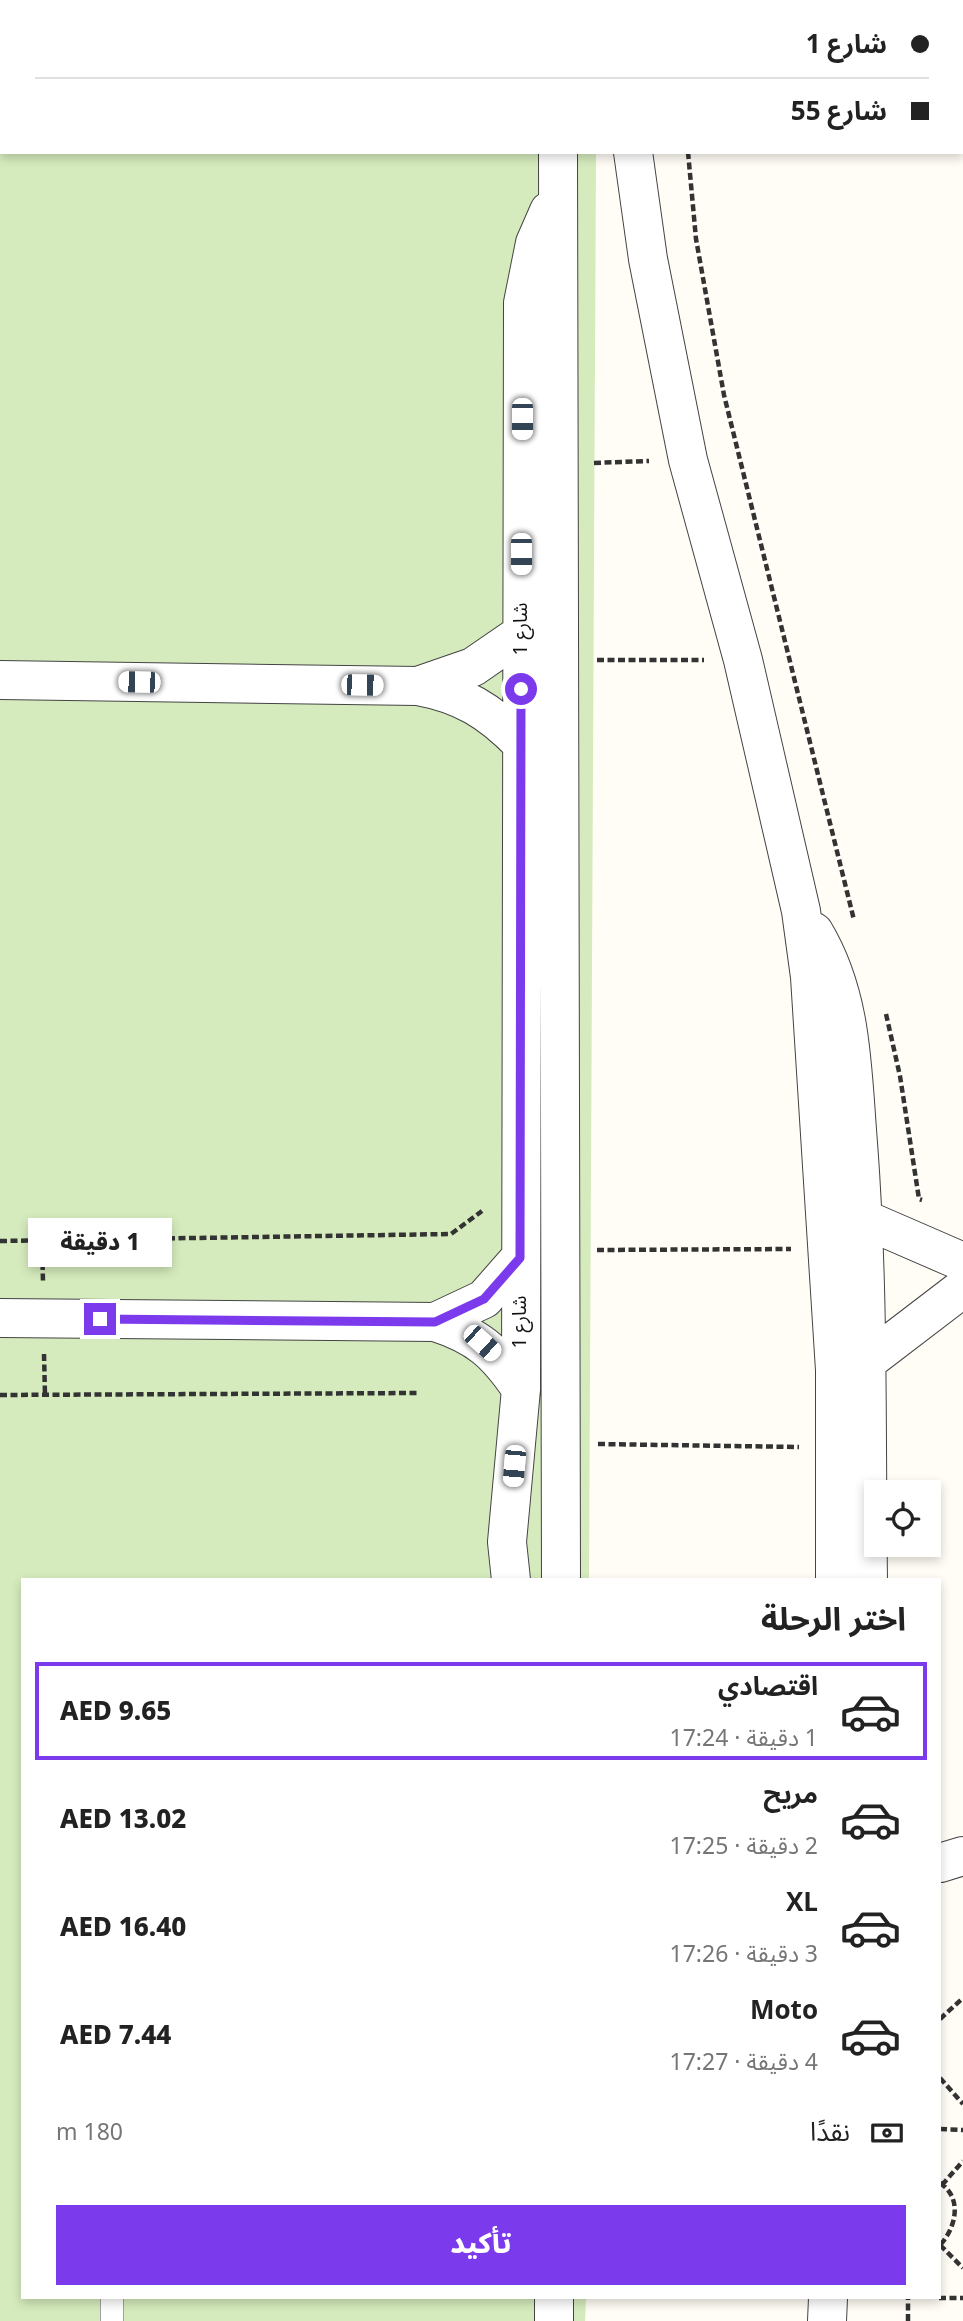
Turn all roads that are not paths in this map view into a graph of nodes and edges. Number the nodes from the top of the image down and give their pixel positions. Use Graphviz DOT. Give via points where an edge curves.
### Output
graph roads {
  1 [pos="633,154"];
  2 [pos="558,169"];
  3 [pos="521,635"];
  4 [pos="0,680"];
  5 [pos="418,685"];
  6 [pos="521,743"];
  7 [pos="801,911"];
  8 [pos="864,1219"];
  9 [pos="520,1258"];
  10 [pos="963,1262"];
  11 [pos="963,1288"];
  12 [pos="0,1318"];
  13 [pos="435,1322"];
  14 [pos="865,1363"];
  15 [pos="521,1389"];
  16 [pos="511,1578"];
  17 [pos="561,1578"];
  18 [pos="835,1578"];
  19 [pos="868,1578"];
  20 [pos="941,1846"];
  21 [pos="963,1854"];
  22 [pos="941,1863"];
  23 [pos="112,2299"];
  24 [pos="555,2299"];
  25 [pos="828,2299"];
  26 [pos="112,2321"];
  27 [pos="554,2321"];
  28 [pos="827,2321"];
  1 -- 7 [label="street" via="648,259 688,460 743,660"];
  2 -- 3 [label="street, شارع 1" via="535,243 523,303"];
  2 -- 17 [label="street, شارع 1"];
  3 -- 5 [label="street" via="473,667"];
  3 -- 6 [label="street, شارع 1"];
  4 -- 5 [label="street"];
  5 -- 6 [label="street" via="475,703"];
  6 -- 9 [label="street, شارع 1"];
  7 -- 8 [label="street" via="827,954 848,1021"];
  7 -- 18 [label="street" via="810,977 835,1370"];
  8 -- 10 [label="street"];
  8 -- 14 [label="street"];
  9 -- 13 [label="street" via="484,1299"];
  9 -- 15 [label="street, شارع 1"];
  11 -- 14 [label="street"];
  12 -- 13 [label="street"];
  13 -- 15 [label="street" via="482,1343 502,1361"];
  14 -- 19 [label="street"];
  15 -- 16 [label="street, شارع 1" via="507,1542"];
  20 -- 21 [label="street"];
  21 -- 22 [label="street"];
  23 -- 26 [label="lane"];
  24 -- 27 [label="street"];
  25 -- 28 [label="street"];
}
